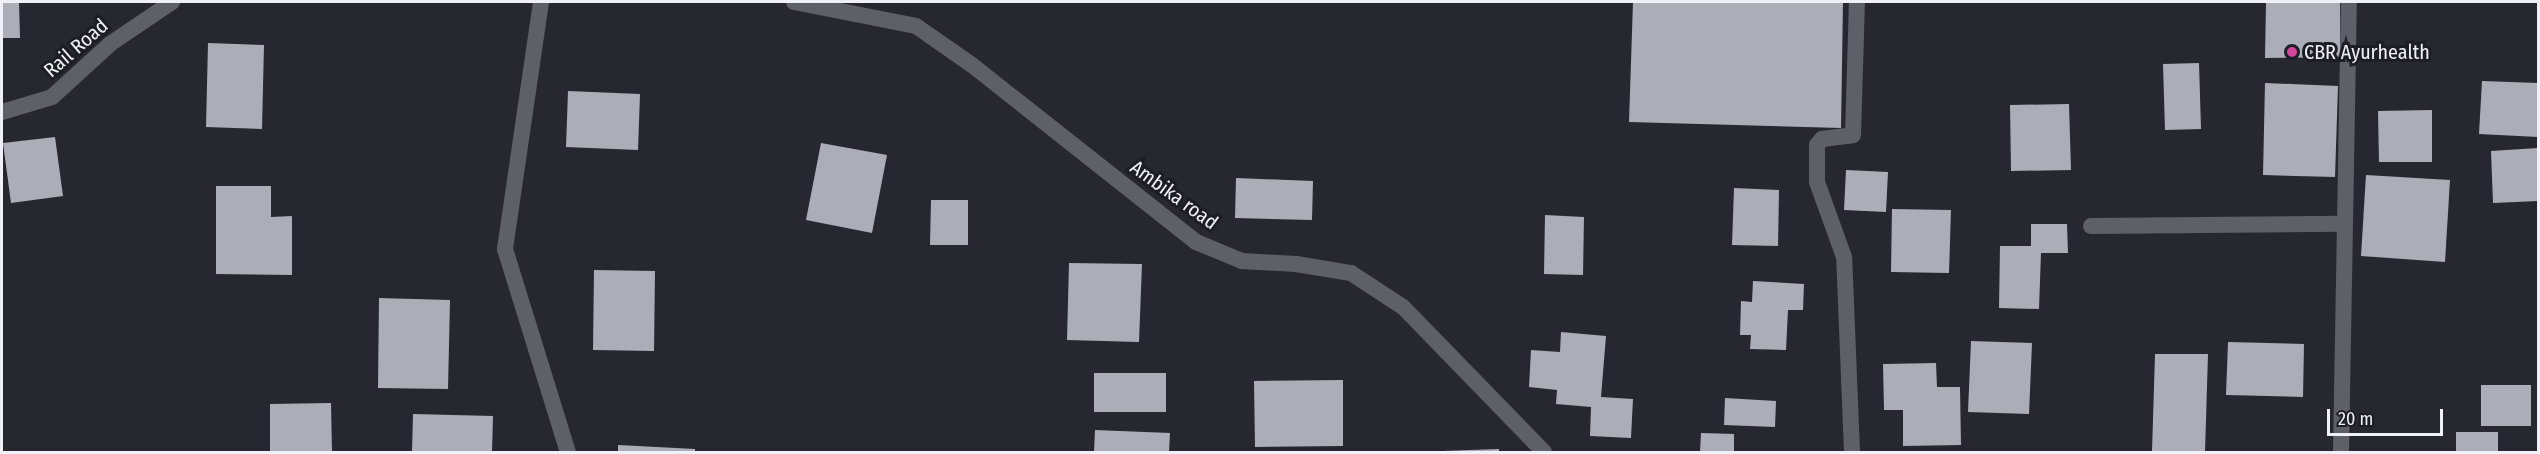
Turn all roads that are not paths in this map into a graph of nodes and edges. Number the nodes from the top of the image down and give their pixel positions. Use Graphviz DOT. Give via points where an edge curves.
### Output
graph roads {
  1 [pos="172,2"];
  2 [pos="541,2"];
  3 [pos="794,2"];
  4 [pos="1857,2"];
  5 [pos="2349,2"];
  6 [pos="2,112"];
  7 [pos="2345,224"];
  8 [pos="2091,225"];
  9 [pos="568,453"];
  10 [pos="1544,453"];
  11 [pos="1852,453"];
  12 [pos="2341,453"];
  1 -- 6 [label="street, Rail Road" via="110,44 52,97"];
  2 -- 9 [label="street" via="505,249"];
  3 -- 10 [label="street, Ambika road" via="916,26 972,65 1196,242 1242,261 1351,273 1403,307"];
  4 -- 11 [label="street" via="1853,135 1822,139 1817,145 1817,182 1844,257"];
  5 -- 7 [label="street"];
  7 -- 8 [label="street"];
  7 -- 12 [label="street"];
}
